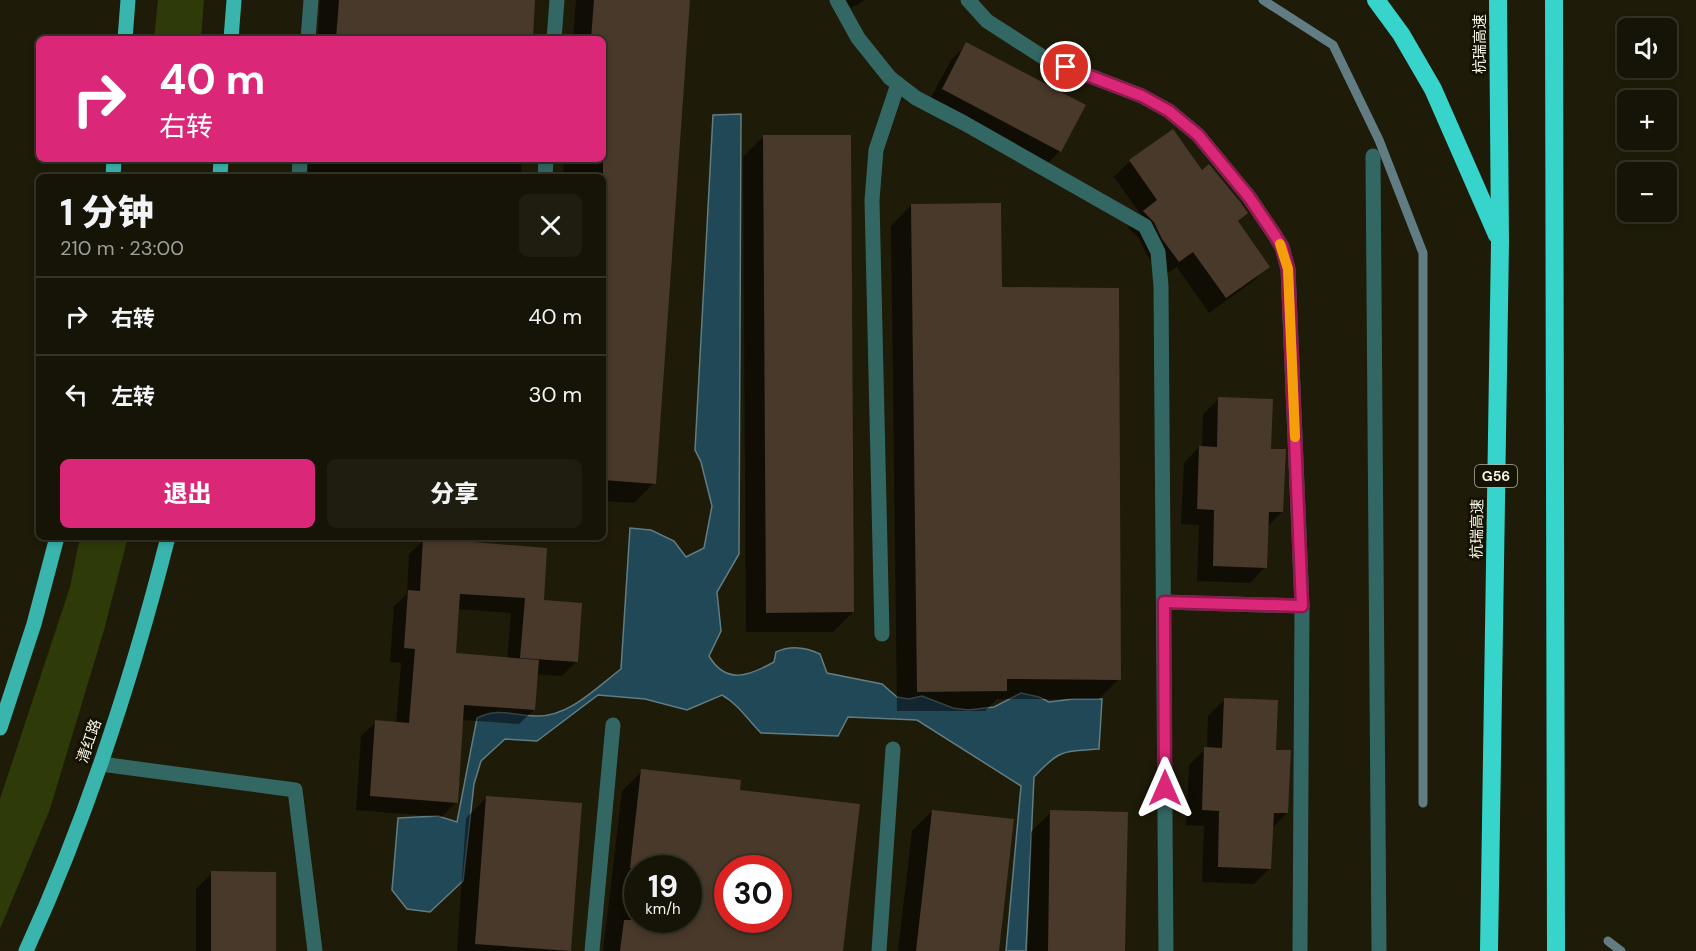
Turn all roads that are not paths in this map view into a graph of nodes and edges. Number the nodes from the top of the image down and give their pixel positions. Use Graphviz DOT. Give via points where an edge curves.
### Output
graph roads {
  1 [pos="128,0"];
  2 [pos="234,0"];
  3 [pos="311,0"];
  4 [pos="557,0"];
  5 [pos="837,0"];
  6 [pos="968,0"];
  7 [pos="1376,0"];
  8 [pos="1498,0"];
  9 [pos="1554,0"];
  10 [pos="125,36"];
  11 [pos="231,36"];
  12 [pos="308,36"];
  13 [pos="554,36"];
  14 [pos="898,84"];
  15 [pos="1374,156"];
  16 [pos="1500,242"];
  17 [pos="56,540"];
  18 [pos="167,540"];
  19 [pos="1164,602"];
  20 [pos="1302,606"];
  21 [pos="882,634"];
  22 [pos="613,725"];
  23 [pos="0,728"];
  24 [pos="893,749"];
  25 [pos="101,765"];
  26 [pos="26,951"];
  27 [pos="315,951"];
  28 [pos="592,951"];
  29 [pos="879,951"];
  30 [pos="1166,951"];
  31 [pos="1300,951"];
  32 [pos="1380,951"];
  33 [pos="1489,951"];
  34 [pos="1556,951"];
  1 -- 10 [label="main road"];
  2 -- 11 [label="main road"];
  3 -- 12 [label="street"];
  4 -- 13 [label="street"];
  5 -- 14 [label="street" via="858,38"];
  6 -- 20 [label="street" via="987,21 1046,59 1142,96 1169,111 1198,135 1249,197 1282,247 1288,269"];
  7 -- 16 [label="highway" via="1433,89"];
  8 -- 16 [label="highway, 杭瑞高速 / G56"];
  9 -- 34 [label="highway"];
  14 -- 19 [label="street" via="916,98 1145,226 1152,238 1158,252 1161,286"];
  14 -- 21 [label="street" via="876,150 872,200"];
  15 -- 32 [label="street"];
  16 -- 33 [label="highway, 杭瑞高速 / G56"];
  17 -- 23 [label="main road"];
  18 -- 25 [label="main road, 清红路"];
  19 -- 20 [label="street"];
  19 -- 30 [label="street"];
  20 -- 31 [label="street"];
  22 -- 28 [label="street"];
  24 -- 29 [label="street"];
  25 -- 26 [label="main road, 清红路"];
  25 -- 27 [label="street" via="295,790"];
}
